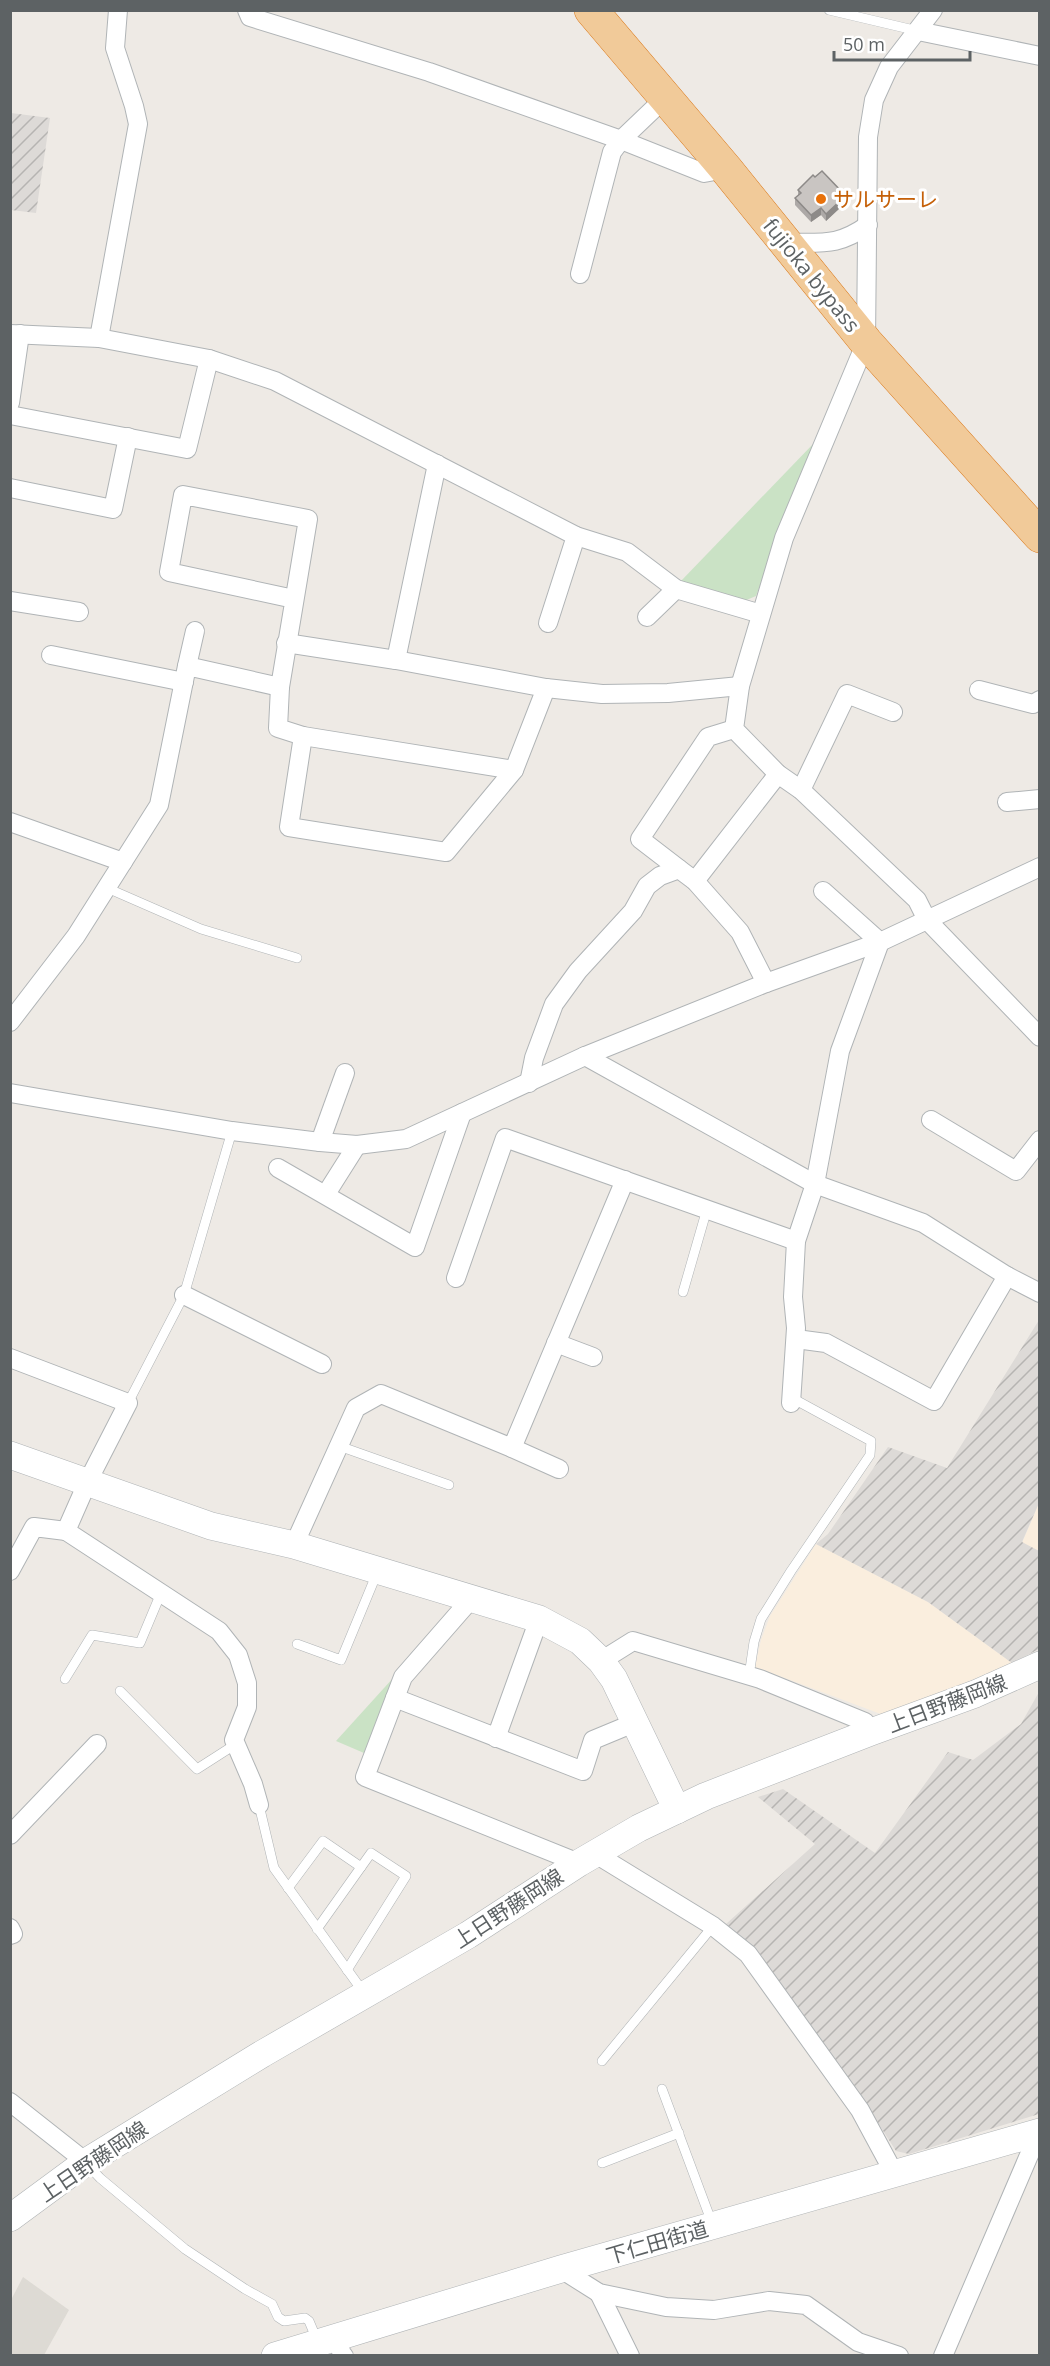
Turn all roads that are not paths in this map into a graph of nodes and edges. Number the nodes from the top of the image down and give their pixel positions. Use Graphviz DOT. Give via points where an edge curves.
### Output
graph roads {
  1 [pos="117,10"];
  2 [pos="247,10"];
  3 [pos="591,10"];
  4 [pos="830,10"];
  5 [pos="933,10"];
  6 [pos="918,31"];
  7 [pos="1040,56"];
  8 [pos="665,98"];
  9 [pos="621,140"];
  10 [pos="726,169"];
  11 [pos="867,225"];
  12 [pos="786,243"];
  13 [pos="580,274"];
  14 [pos="15,334"];
  15 [pos="99,338"];
  16 [pos="866,342"];
  17 [pos="209,359"];
  18 [pos="10,403"];
  19 [pos="10,415"];
  20 [pos="128,438"];
  21 [pos="436,464"];
  22 [pos="10,488"];
  23 [pos="576,536"];
  24 [pos="1040,536"];
  25 [pos="676,590"];
  26 [pos="294,599"];
  27 [pos="10,601"];
  28 [pos="79,612"];
  29 [pos="760,614"];
  30 [pos="647,617"];
  31 [pos="548,623"];
  32 [pos="195,631"];
  33 [pos="286,643"];
  34 [pos="51,655"];
  35 [pos="396,660"];
  36 [pos="186,674"];
  37 [pos="740,686"];
  38 [pos="280,687"];
  39 [pos="546,688"];
  40 [pos="979,690"];
  41 [pos="1040,700"];
  42 [pos="893,712"];
  43 [pos="734,729"];
  44 [pos="303,736"];
  45 [pos="514,770"];
  46 [pos="778,774"];
  47 [pos="801,790"];
  48 [pos="1040,799"];
  49 [pos="1007,802"];
  50 [pos="10,822"];
  51 [pos="123,862"];
  52 [pos="1040,867"];
  53 [pos="679,869"];
  54 [pos="695,881"];
  55 [pos="107,888"];
  56 [pos="823,891"];
  57 [pos="927,920"];
  58 [pos="880,942"];
  59 [pos="297,958"];
  60 [pos="766,983"];
  61 [pos="10,1022"];
  62 [pos="1040,1037"];
  63 [pos="585,1056"];
  64 [pos="345,1073"];
  65 [pos="529,1083"];
  66 [pos="10,1093"];
  67 [pos="462,1113"];
  68 [pos="931,1120"];
  69 [pos="232,1131"];
  70 [pos="1040,1140"];
  71 [pos="320,1142"];
  72 [pos="357,1145"];
  73 [pos="278,1168"];
  74 [pos="625,1180"];
  75 [pos="815,1184"];
  76 [pos="326,1194"];
  77 [pos="707,1209"];
  78 [pos="796,1241"];
  79 [pos="1007,1276"];
  80 [pos="456,1278"];
  81 [pos="683,1292"];
  82 [pos="1040,1293"];
  83 [pos="184,1295"];
  84 [pos="796,1339"];
  85 [pos="556,1343"];
  86 [pos="593,1357"];
  87 [pos="10,1358"];
  88 [pos="322,1364"];
  89 [pos="791,1401"];
  90 [pos="128,1403"];
  91 [pos="339,1446"];
  92 [pos="512,1448"];
  93 [pos="10,1455"];
  94 [pos="559,1469"];
  95 [pos="88,1481"];
  96 [pos="449,1485"];
  97 [pos="66,1531"];
  98 [pos="294,1545"];
  99 [pos="378,1570"];
  100 [pos="10,1571"];
  101 [pos="161,1593"];
  102 [pos="472,1598"];
  103 [pos="539,1619"];
  104 [pos="297,1644"];
  105 [pos="602,1660"];
  106 [pos="1040,1665"];
  107 [pos="749,1676"];
  108 [pos="65,1678"];
  109 [pos="120,1691"];
  110 [pos="395,1698"];
  111 [pos="634,1723"];
  112 [pos="871,1732"];
  113 [pos="496,1738"];
  114 [pos="98,1744"];
  115 [pos="236,1744"];
  116 [pos="259,1805"];
  117 [pos="677,1810"];
  118 [pos="10,1835"];
  119 [pos="586,1858"];
  120 [pos="361,1867"];
  121 [pos="288,1888"];
  122 [pos="713,1926"];
  123 [pos="10,1928"];
  124 [pos="317,1929"];
  125 [pos="10,1935"];
  126 [pos="347,1970"];
  127 [pos="365,1995"];
  128 [pos="602,2061"];
  129 [pos="662,2090"];
  130 [pos="10,2102"];
  131 [pos="1039,2132"];
  132 [pos="679,2133"];
  133 [pos="86,2162"];
  134 [pos="602,2163"];
  135 [pos="894,2174"];
  136 [pos="10,2218"];
  137 [pos="713,2226"];
  138 [pos="561,2269"];
  139 [pos="599,2293"];
  140 [pos="332,2345"];
  141 [pos="855,2349"];
  142 [pos="275,2355"];
  143 [pos="630,2355"];
  144 [pos="899,2355"];
  145 [pos="943,2355"];
  1 -- 15 [label="street" via="115,48 138,124"];
  2 -- 9 [label="street" via="250,17 429,72"];
  3 -- 8 [label="highway, fujioka bypass"];
  4 -- 6 [label="lane"];
  5 -- 6 [label="street"];
  6 -- 7 [label="street"];
  6 -- 11 [label="street" via="889,67 874,100 868,137"];
  8 -- 9 [label="street"];
  8 -- 10 [label="highway, fujioka bypass"];
  9 -- 10 [label="street" via="704,173"];
  9 -- 13 [label="street" via="612,152"];
  10 -- 12 [label="highway, fujioka bypass"];
  11 -- 12 [label="street" via="851,237 835,242"];
  11 -- 16 [label="street"];
  12 -- 16 [label="highway, fujioka bypass"];
  14 -- 15 [label="street"];
  14 -- 18 [label="street"];
  15 -- 17 [label="street"];
  16 -- 24 [label="highway, fujioka bypass"];
  16 -- 29 [label="street" via="784,538"];
  17 -- 20 [label="street" via="187,448"];
  17 -- 21 [label="street" via="275,381"];
  19 -- 20 [label="street"];
  20 -- 22 [label="street" via="113,509"];
  21 -- 23 [label="street"];
  21 -- 35 [label="street"];
  23 -- 25 [label="street" via="627,552"];
  23 -- 31 [label="street"];
  25 -- 29 [label="street"];
  25 -- 30 [label="street"];
  26 -- 26 [label="street" via="308,519 183,495 168,572"];
  26 -- 33 [label="street"];
  27 -- 28 [label="street"];
  29 -- 37 [label="street"];
  32 -- 36 [label="street"];
  33 -- 35 [label="street"];
  33 -- 38 [label="street"];
  34 -- 36 [label="street"];
  35 -- 39 [label="street"];
  36 -- 38 [label="street"];
  36 -- 51 [label="street" via="159,805"];
  37 -- 39 [label="street" via="602,694"];
  37 -- 43 [label="street"];
  38 -- 44 [label="street" via="278,728"];
  39 -- 45 [label="street"];
  40 -- 41 [label="street" via="1034,704"];
  42 -- 47 [label="street" via="847,694"];
  43 -- 46 [label="street"];
  43 -- 53 [label="street" via="708,737 640,839"];
  44 -- 45 [label="street"];
  44 -- 45 [label="street" via="289,827 311,831 446,852"];
  46 -- 47 [label="street"];
  46 -- 54 [label="street"];
  47 -- 57 [label="street" via="917,900"];
  48 -- 49 [label="street"];
  50 -- 51 [label="street"];
  51 -- 55 [label="street"];
  52 -- 57 [label="street"];
  53 -- 54 [label="street"];
  53 -- 65 [label="street" via="647,886 633,911 578,971 554,1004"];
  54 -- 60 [label="street" via="740,932"];
  55 -- 59 [label="lane" via="201,929"];
  55 -- 61 [label="street" via="76,936"];
  56 -- 58 [label="street"];
  57 -- 58 [label="street"];
  57 -- 62 [label="street"];
  58 -- 60 [label="street"];
  58 -- 75 [label="street" via="840,1051"];
  60 -- 63 [label="street"];
  63 -- 65 [label="street"];
  63 -- 75 [label="street"];
  64 -- 71 [label="street"];
  65 -- 67 [label="street"];
  66 -- 69 [label="street"];
  67 -- 72 [label="street" via="406,1139"];
  67 -- 76 [label="street" via="415,1247"];
  68 -- 70 [label="street" via="1016,1171"];
  69 -- 71 [label="street"];
  69 -- 83 [label="lane"];
  71 -- 72 [label="street"];
  72 -- 76 [label="street"];
  73 -- 76 [label="street"];
  74 -- 77 [label="street"];
  74 -- 80 [label="street" via="505,1138"];
  74 -- 85 [label="street"];
  75 -- 78 [label="street"];
  75 -- 79 [label="street" via="923,1223"];
  77 -- 78 [label="street"];
  77 -- 81 [label="lane"];
  78 -- 84 [label="street"];
  79 -- 82 [label="street"];
  79 -- 84 [label="street" via="934,1401 826,1343"];
  83 -- 88 [label="street"];
  83 -- 90 [label="lane"];
  84 -- 89 [label="street"];
  85 -- 86 [label="street"];
  85 -- 92 [label="street"];
  87 -- 90 [label="street"];
  89 -- 107 [label="lane" via="871,1441 870,1455 761,1619"];
  90 -- 95 [label="street"];
  91 -- 92 [label="street" via="356,1408 381,1394"];
  91 -- 96 [label="lane"];
  91 -- 98 [label="street"];
  92 -- 94 [label="street"];
  93 -- 95 [label="street"];
  95 -- 97 [label="street"];
  95 -- 98 [label="street" via="211,1526"];
  97 -- 100 [label="street" via="34,1527"];
  97 -- 101 [label="street"];
  98 -- 99 [label="street"];
  99 -- 102 [label="street"];
  99 -- 104 [label="lane" via="341,1660"];
  101 -- 108 [label="lane" via="140,1643 92,1635"];
  101 -- 115 [label="street" via="219,1631 238,1655 247,1683 247,1707 234,1740"];
  102 -- 103 [label="street"];
  102 -- 110 [label="street" via="403,1677"];
  103 -- 105 [label="street" via="580,1641"];
  103 -- 113 [label="street"];
  105 -- 107 [label="street" via="633,1641"];
  105 -- 111 [label="street"];
  106 -- 112 [label="street, 上日野藤岡線" via="975,1694"];
  107 -- 112 [label="street" via="865,1722"];
  109 -- 115 [label="lane" via="197,1769"];
  110 -- 113 [label="street"];
  110 -- 119 [label="street" via="365,1777"];
  111 -- 113 [label="street" via="593,1740 583,1771"];
  111 -- 117 [label="street"];
  112 -- 117 [label="street, 上日野藤岡線"];
  114 -- 118 [label="street"];
  115 -- 116 [label="street"];
  116 -- 121 [label="lane" via="273,1868"];
  117 -- 119 [label="street, 上日野藤岡線"];
  119 -- 122 [label="street"];
  119 -- 127 [label="street, 上日野藤岡線" via="468,1935"];
  120 -- 121 [label="lane" via="323,1841"];
  120 -- 124 [label="lane"];
  120 -- 126 [label="lane" via="371,1853 406,1876"];
  121 -- 124 [label="lane"];
  122 -- 128 [label="lane"];
  122 -- 135 [label="street" via="755,1963 860,2110"];
  123 -- 125 [label="street"];
  124 -- 126 [label="lane"];
  126 -- 127 [label="lane"];
  127 -- 133 [label="street, 上日野藤岡線"];
  129 -- 132 [label="lane"];
  130 -- 133 [label="street"];
  131 -- 135 [label="street, 下仁田街道"];
  131 -- 145 [label="street"];
  132 -- 134 [label="lane"];
  132 -- 137 [label="lane"];
  133 -- 136 [label="street, 上日野藤岡線"];
  133 -- 140 [label="lane" via="99,2178 185,2249 272,2304 284,2321 305,2318"];
  135 -- 137 [label="street, 下仁田街道"];
  137 -- 138 [label="street, 下仁田街道"];
  138 -- 139 [label="street"];
  138 -- 140 [label="street, 下仁田街道"];
  139 -- 141 [label="street" via="678,2308 714,2310 769,2301 806,2305"];
  139 -- 143 [label="street"];
  140 -- 142 [label="street, 下仁田街道"];
  141 -- 144 [label="street"];
}
